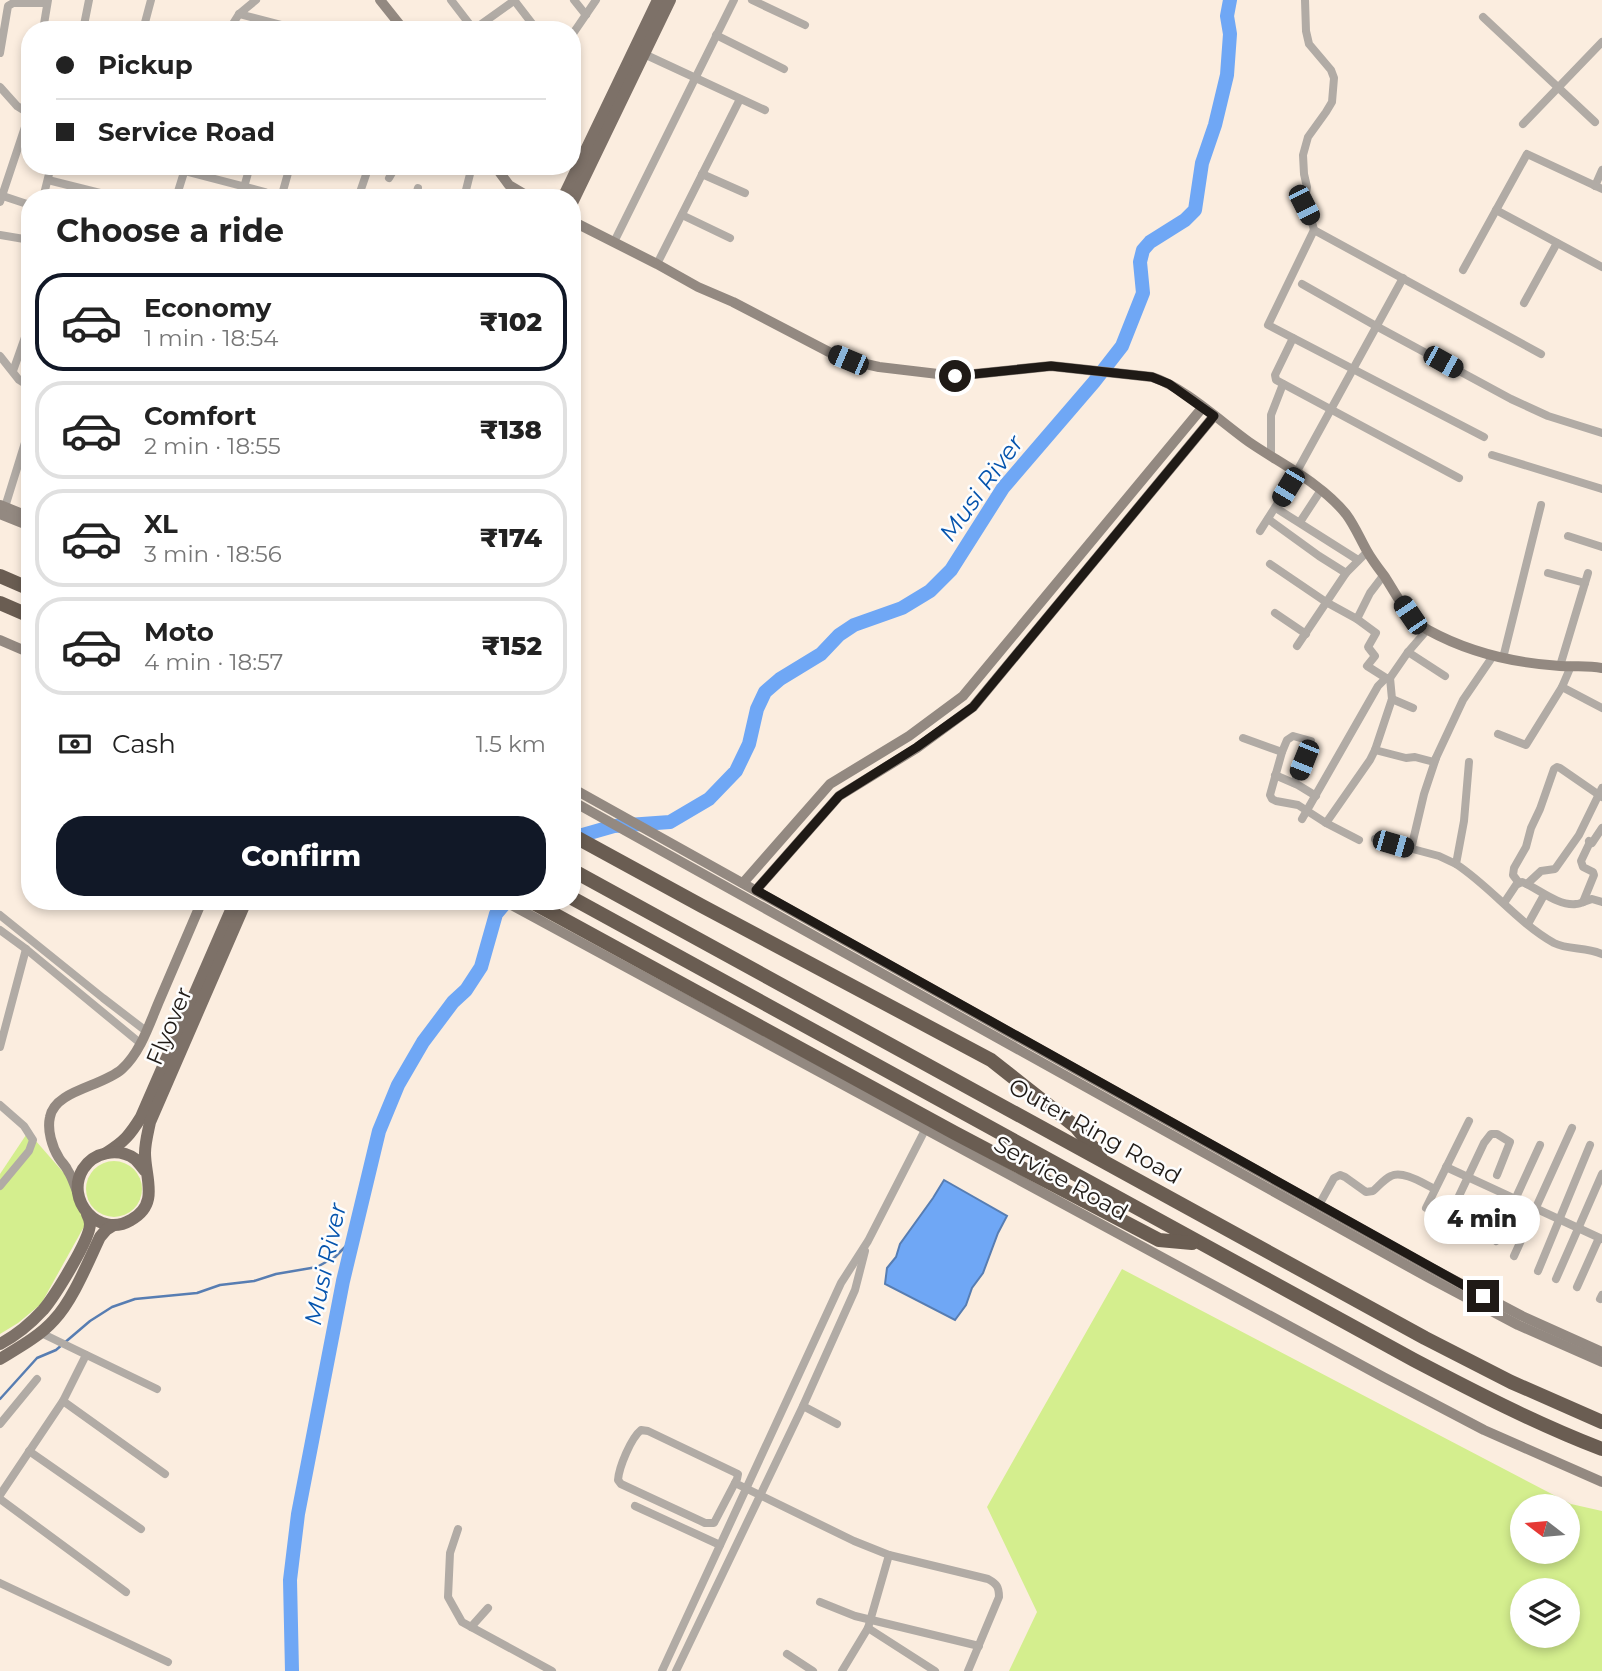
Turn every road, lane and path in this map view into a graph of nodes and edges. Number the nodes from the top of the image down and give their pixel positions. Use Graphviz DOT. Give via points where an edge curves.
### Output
graph roads {
  1 [pos="89,0"];
  2 [pos="151,0"];
  3 [pos="256,0"];
  4 [pos="380,0"];
  5 [pos="451,0"];
  6 [pos="514,0"];
  7 [pos="573,0"];
  8 [pos="596,0"];
  9 [pos="658,0"];
  10 [pos="670,0"];
  11 [pos="734,0"];
  12 [pos="752,0"];
  13 [pos="1305,0"];
  14 [pos="48,1"];
  15 [pos="4,5"];
  16 [pos="239,14"];
  17 [pos="586,15"];
  18 [pos="1483,17"];
  19 [pos="45,21"];
  20 [pos="85,21"];
  21 [pos="145,21"];
  22 [pos="235,21"];
  23 [pos="258,21"];
  24 [pos="397,21"];
  25 [pos="467,21"];
  26 [pos="486,21"];
  27 [pos="530,21"];
  28 [pos="581,22"];
  29 [pos="806,25"];
  30 [pos="716,35"];
  31 [pos="1602,42"];
  32 [pos="0,53"];
  33 [pos="644,54"];
  34 [pos="784,69"];
  35 [pos="695,78"];
  36 [pos="0,88"];
  37 [pos="1557,88"];
  38 [pos="740,99"];
  39 [pos="21,108"];
  40 [pos="765,110"];
  41 [pos="1595,122"];
  42 [pos="1523,124"];
  43 [pos="21,140"];
  44 [pos="581,160"];
  45 [pos="1602,170"];
  46 [pos="702,174"];
  47 [pos="49,175"];
  48 [pos="206,175"];
  49 [pos="247,175"];
  50 [pos="391,175"];
  51 [pos="502,175"];
  52 [pos="389,178"];
  53 [pos="48,180"];
  54 [pos="244,186"];
  55 [pos="1598,188"];
  56 [pos="46,189"];
  57 [pos="81,189"];
  58 [pos="244,189"];
  59 [pos="254,189"];
  60 [pos="516,189"];
  61 [pos="579,189"];
  62 [pos="745,192"];
  63 [pos="1,198"];
  64 [pos="21,203"];
  65 [pos="1496,211"];
  66 [pos="682,215"];
  67 [pos="581,226"];
  68 [pos="1314,230"];
  69 [pos="0,235"];
  70 [pos="21,238"];
  71 [pos="730,238"];
  72 [pos="614,242"];
  73 [pos="1557,243"];
  74 [pos="657,264"];
  75 [pos="1602,267"];
  76 [pos="1463,270"];
  77 [pos="1403,278"];
  78 [pos="1302,284"];
  79 [pos="1524,303"];
  80 [pos="1376,326"];
  81 [pos="1293,338"];
  82 [pos="21,352"];
  83 [pos="1541,354"];
  84 [pos="0,356"];
  85 [pos="1352,369"];
  86 [pos="13,371"];
  87 [pos="21,381"];
  88 [pos="1283,384"];
  89 [pos="1202,408"];
  90 [pos="1329,409"];
  91 [pos="1214,416"];
  92 [pos="1602,433"];
  93 [pos="1484,437"];
  94 [pos="21,453"];
  95 [pos="1492,455"];
  96 [pos="1270,456"];
  97 [pos="1296,472"];
  98 [pos="1459,478"];
  99 [pos="1288,487"];
  100 [pos="1602,489"];
  101 [pos="1321,490"];
  102 [pos="1541,505"];
  103 [pos="2,508"];
  104 [pos="1276,508"];
  105 [pos="21,514"];
  106 [pos="1268,519"];
  107 [pos="21,520"];
  108 [pos="1300,522"];
  109 [pos="1260,531"];
  110 [pos="1568,536"];
  111 [pos="1602,547"];
  112 [pos="1367,552"];
  113 [pos="1358,560"];
  114 [pos="1270,564"];
  115 [pos="1346,573"];
  116 [pos="1548,573"];
  117 [pos="1588,573"];
  118 [pos="0,576"];
  119 [pos="1384,576"];
  120 [pos="1585,583"];
  121 [pos="21,585"];
  122 [pos="1326,602"];
  123 [pos="0,603"];
  124 [pos="21,612"];
  125 [pos="1275,613"];
  126 [pos="1357,620"];
  127 [pos="1427,630"];
  128 [pos="1306,634"];
  129 [pos="0,640"];
  130 [pos="1297,646"];
  131 [pos="21,649"];
  132 [pos="1408,652"];
  133 [pos="1498,657"];
  134 [pos="1601,665"];
  135 [pos="1565,666"];
  136 [pos="1445,676"];
  137 [pos="1388,678"];
  138 [pos="1562,687"];
  139 [pos="1392,699"];
  140 [pos="1413,708"];
  141 [pos="1602,708"];
  142 [pos="1498,734"];
  143 [pos="1243,738"];
  144 [pos="1441,740"];
  145 [pos="1311,741"];
  146 [pos="1375,750"];
  147 [pos="1282,752"];
  148 [pos="1304,760"];
  149 [pos="1434,761"];
  150 [pos="1469,762"];
  151 [pos="1275,775"];
  152 [pos="1294,783"];
  153 [pos="1601,793"];
  154 [pos="581,794"];
  155 [pos="1316,796"];
  156 [pos="581,806"];
  157 [pos="1304,814"];
  158 [pos="1326,822"];
  159 [pos="1602,828"];
  160 [pos="1579,835"];
  161 [pos="1375,839"];
  162 [pos="581,840"];
  163 [pos="1359,840"];
  164 [pos="1590,842"];
  165 [pos="1411,849"];
  166 [pos="1456,864"];
  167 [pos="707,869"];
  168 [pos="581,875"];
  169 [pos="743,883"];
  170 [pos="1523,883"];
  171 [pos="756,890"];
  172 [pos="1544,895"];
  173 [pos="1583,902"];
  174 [pos="1602,902"];
  175 [pos="581,903"];
  176 [pos="1504,903"];
  177 [pos="198,910"];
  178 [pos="231,910"];
  179 [pos="242,910"];
  180 [pos="521,910"];
  181 [pos="546,910"];
  182 [pos="0,915"];
  183 [pos="1528,924"];
  184 [pos="0,930"];
  185 [pos="26,949"];
  186 [pos="1602,954"];
  187 [pos="146,1031"];
  188 [pos="140,1043"];
  189 [pos="0,1047"];
  190 [pos="0,1105"];
  191 [pos="145,1119"];
  192 [pos="1469,1121"];
  193 [pos="926,1128"];
  194 [pos="1572,1128"];
  195 [pos="1540,1145"];
  196 [pos="1590,1145"];
  197 [pos="106,1153"];
  198 [pos="58,1157"];
  199 [pos="1106,1163"];
  200 [pos="86,1165"];
  201 [pos="1446,1167"];
  202 [pos="145,1171"];
  203 [pos="1602,1174"];
  204 [pos="1497,1175"];
  205 [pos="1468,1178"];
  206 [pos="0,1186"];
  207 [pos="1436,1189"];
  208 [pos="77,1191"];
  209 [pos="1515,1199"];
  210 [pos="1319,1205"];
  211 [pos="1426,1208"];
  212 [pos="1535,1209"];
  213 [pos="87,1212"];
  214 [pos="1450,1215"];
  215 [pos="1560,1220"];
  216 [pos="114,1225"];
  217 [pos="1578,1228"];
  218 [pos="1601,1238"];
  219 [pos="868,1241"];
  220 [pos="1496,1241"];
  221 [pos="1199,1243"];
  222 [pos="1514,1256"];
  223 [pos="1538,1271"];
  224 [pos="1556,1279"];
  225 [pos="1577,1287"];
  226 [pos="39,1332"];
  227 [pos="0,1344"];
  228 [pos="1602,1352"];
  229 [pos="86,1355"];
  230 [pos="807,1358"];
  231 [pos="0,1359"];
  232 [pos="1602,1363"];
  233 [pos="821,1365"];
  234 [pos="37,1379"];
  235 [pos="157,1389"];
  236 [pos="63,1401"];
  237 [pos="803,1406"];
  238 [pos="1602,1422"];
  239 [pos="0,1424"];
  240 [pos="837,1424"];
  241 [pos="1602,1448"];
  242 [pos="29,1451"];
  243 [pos="760,1460"];
  244 [pos="774,1466"];
  245 [pos="165,1474"];
  246 [pos="1602,1482"];
  247 [pos="735,1483"];
  248 [pos="747,1489"];
  249 [pos="729,1496"];
  250 [pos="760,1496"];
  251 [pos="0,1497"];
  252 [pos="741,1502"];
  253 [pos="635,1506"];
  254 [pos="141,1530"];
  255 [pos="457,1530"];
  256 [pos="720,1545"];
  257 [pos="889,1555"];
  258 [pos="711,1565"];
  259 [pos="724,1571"];
  260 [pos="0,1583"];
  261 [pos="126,1592"];
  262 [pos="820,1602"];
  263 [pos="488,1608"];
  264 [pos="869,1624"];
  265 [pos="471,1627"];
  266 [pos="675,1641"];
  267 [pos="979,1646"];
  268 [pos="688,1647"];
  269 [pos="787,1654"];
  270 [pos="168,1662"];
  271 [pos="552,1671"];
  272 [pos="662,1671"];
  273 [pos="676,1671"];
  274 [pos="813,1671"];
  275 [pos="842,1671"];
  276 [pos="935,1671"];
  277 [pos="968,1671"];
  1 -- 20 [label="street"];
  2 -- 21 [label="street"];
  3 -- 16 [label="street"];
  4 -- 24 [label="main road"];
  5 -- 25 [label="street"];
  6 -- 26 [label="street"];
  6 -- 27 [label="street"];
  7 -- 17 [label="street"];
  8 -- 17 [label="street"];
  9 -- 44 [label="main road"];
  10 -- 33 [label="main road"];
  11 -- 30 [label="street"];
  12 -- 29 [label="street"];
  13 -- 68 [label="street" via="1309,44 1334,78 1332,102 1308,137 1303,155 1304,205"];
  14 -- 15 [label="street"];
  14 -- 19 [label="street"];
  15 -- 32 [label="street"];
  16 -- 22 [label="street"];
  16 -- 23 [label="street"];
  17 -- 28 [label="street"];
  18 -- 37 [label="street"];
  30 -- 34 [label="street"];
  30 -- 35 [label="street"];
  31 -- 37 [label="street"];
  33 -- 35 [label="street"];
  33 -- 61 [label="main road"];
  35 -- 38 [label="street"];
  35 -- 72 [label="street"];
  36 -- 39 [label="street"];
  37 -- 41 [label="street"];
  37 -- 42 [label="street"];
  38 -- 40 [label="street"];
  38 -- 46 [label="street"];
  43 -- 63 [label="street"];
  45 -- 55 [label="street"];
  46 -- 62 [label="street"];
  46 -- 66 [label="street"];
  47 -- 53 [label="street"];
  48 -- 54 [label="street"];
  49 -- 54 [label="street"];
  50 -- 52 [label="street"];
  51 -- 60 [label="main road"];
  53 -- 56 [label="street"];
  53 -- 57 [label="street"];
  54 -- 58 [label="street"];
  54 -- 59 [label="street"];
  55 -- 65 [label="street" via="1527,155"];
  63 -- 64 [label="street"];
  65 -- 73 [label="street"];
  65 -- 76 [label="street"];
  66 -- 71 [label="street"];
  66 -- 74 [label="street"];
  67 -- 72 [label="main road"];
  68 -- 77 [label="street"];
  68 -- 81 [label="street" via="1268,325"];
  69 -- 70 [label="street"];
  72 -- 74 [label="main road"];
  73 -- 75 [label="street"];
  73 -- 79 [label="street"];
  74 -- 89 [label="main road" via="848,360 955,376 1051,366 1152,377"];
  77 -- 80 [label="street"];
  77 -- 83 [label="street"];
  78 -- 80 [label="street"];
  80 -- 85 [label="street"];
  80 -- 92 [label="street" via="1511,399"];
  81 -- 85 [label="street"];
  81 -- 88 [label="street" via="1275,374"];
  82 -- 86 [label="street"];
  84 -- 86 [label="street"];
  85 -- 90 [label="street"];
  85 -- 93 [label="street"];
  86 -- 87 [label="street"];
  88 -- 90 [label="street"];
  88 -- 96 [label="street" via="1271,415"];
  89 -- 91 [label="main road"];
  89 -- 169 [label="main road" via="963,696 909,736 830,784"];
  90 -- 97 [label="street"];
  90 -- 98 [label="street"];
  91 -- 96 [label="main road"];
  91 -- 171 [label="main road" via="973,707 839,796"];
  94 -- 103 [label="street"];
  95 -- 100 [label="street"];
  96 -- 97 [label="main road"];
  97 -- 101 [label="main road"];
  99 -- 104 [label="street"];
  101 -- 108 [label="street"];
  101 -- 112 [label="main road" via="1352,522"];
  102 -- 133 [label="street"];
  103 -- 105 [label="main road"];
  103 -- 107 [label="main road"];
  104 -- 106 [label="street"];
  104 -- 108 [label="street"];
  106 -- 109 [label="street"];
  106 -- 115 [label="street"];
  108 -- 113 [label="street"];
  110 -- 111 [label="street"];
  112 -- 113 [label="street"];
  112 -- 119 [label="main road"];
  113 -- 115 [label="street"];
  114 -- 122 [label="street"];
  115 -- 122 [label="street"];
  116 -- 120 [label="street"];
  117 -- 120 [label="street"];
  118 -- 121 [label="highway"];
  119 -- 126 [label="street"];
  119 -- 127 [label="main road" via="1410,615"];
  120 -- 135 [label="street"];
  122 -- 126 [label="street"];
  122 -- 128 [label="street"];
  123 -- 124 [label="highway"];
  125 -- 128 [label="street"];
  126 -- 137 [label="street" via="1376,633 1368,647 1374,656 1367,666"];
  127 -- 132 [label="street"];
  127 -- 133 [label="main road"];
  128 -- 130 [label="street"];
  129 -- 131 [label="main road"];
  132 -- 136 [label="street"];
  132 -- 137 [label="street"];
  133 -- 135 [label="main road"];
  133 -- 149 [label="street" via="1463,700"];
  134 -- 135 [label="main road"];
  135 -- 138 [label="street"];
  137 -- 139 [label="street"];
  137 -- 155 [label="street" via="1378,686"];
  138 -- 141 [label="street"];
  138 -- 142 [label="street" via="1526,745"];
  139 -- 140 [label="street"];
  139 -- 146 [label="street"];
  143 -- 147 [label="street"];
  144 -- 149 [label="street"];
  145 -- 147 [label="street" via="1290,736"];
  146 -- 149 [label="street"];
  146 -- 158 [label="street"];
  147 -- 151 [label="street"];
  148 -- 152 [label="street"];
  149 -- 165 [label="street"];
  150 -- 166 [label="street"];
  151 -- 152 [label="street"];
  151 -- 157 [label="street" via="1272,799 1298,805"];
  152 -- 155 [label="street"];
  153 -- 160 [label="street"];
  153 -- 170 [label="street" via="1560,768 1554,769 1514,868 1513,875"];
  154 -- 167 [label="main road"];
  155 -- 157 [label="street"];
  156 -- 167 [label="main road"];
  157 -- 158 [label="street"];
  158 -- 163 [label="street"];
  159 -- 164 [label="street"];
  160 -- 164 [label="street"];
  160 -- 170 [label="street" via="1555,869 1539,872"];
  161 -- 165 [label="street"];
  162 -- 199 [label="highway" via="991,1060 1076,1127"];
  164 -- 173 [label="street" via="1581,864 1594,873"];
  165 -- 166 [label="street"];
  166 -- 176 [label="street"];
  167 -- 169 [label="main road"];
  167 -- 232 [label="main road" via="1429,1278"];
  168 -- 199 [label="highway, Outer Ring Road"];
  169 -- 171 [label="main road"];
  170 -- 172 [label="street"];
  170 -- 176 [label="street" via="1516,885"];
  171 -- 210 [label="main road"];
  172 -- 173 [label="street" via="1571,904"];
  172 -- 183 [label="street"];
  173 -- 174 [label="street"];
  175 -- 221 [label="highway, Outer Ring Road"];
  176 -- 183 [label="street"];
  177 -- 187 [label="main road"];
  178 -- 191 [label="main road, Flyover"];
  179 -- 191 [label="main road, Flyover"];
  180 -- 193 [label="main road, Service Road"];
  181 -- 221 [label="highway" via="1159,1240"];
  182 -- 187 [label="street"];
  183 -- 186 [label="street" via="1562,946"];
  184 -- 185 [label="street"];
  185 -- 188 [label="street"];
  185 -- 189 [label="street"];
  187 -- 188 [label="main road"];
  188 -- 198 [label="main road" via="121,1070 55,1105 49,1128"];
  190 -- 206 [label="street" via="23,1126 33,1143"];
  191 -- 197 [label="main road, Flyover" via="124,1142"];
  191 -- 202 [label="main road, Flyover"];
  192 -- 201 [label="street"];
  193 -- 219 [label="street"];
  193 -- 246 [label="main road, Service Road" via="1484,1430"];
  194 -- 212 [label="street"];
  195 -- 209 [label="street"];
  196 -- 215 [label="street"];
  197 -- 200 [label="main road"];
  197 -- 202 [label="main road" via="135,1159"];
  198 -- 200 [label="main road"];
  198 -- 208 [label="main road"];
  199 -- 238 [label="highway, Outer Ring Road" via="1466,1360"];
  200 -- 208 [label="main road"];
  201 -- 205 [label="street"];
  201 -- 207 [label="street"];
  202 -- 216 [label="main road" via="150,1192 142,1211 125,1224"];
  203 -- 217 [label="street"];
  204 -- 205 [label="street" via="1510,1142 1491,1134"];
  205 -- 209 [label="street"];
  205 -- 214 [label="street"];
  207 -- 210 [label="street" via="1394,1175 1366,1192 1340,1175"];
  207 -- 211 [label="street"];
  208 -- 213 [label="main road"];
  209 -- 212 [label="street"];
  209 -- 220 [label="street"];
  210 -- 228 [label="main road" via="1483,1296"];
  212 -- 215 [label="street"];
  212 -- 222 [label="street"];
  213 -- 216 [label="main road" via="94,1220"];
  213 -- 227 [label="main road" via="88,1233 62,1285 42,1311"];
  215 -- 217 [label="street"];
  215 -- 223 [label="street"];
  216 -- 226 [label="main road" via="100,1237 55,1320"];
  217 -- 218 [label="street"];
  217 -- 224 [label="street"];
  218 -- 225 [label="street"];
  219 -- 230 [label="street" via="841,1283"];
  219 -- 233 [label="street" via="855,1290"];
  221 -- 241 [label="highway, Outer Ring Road" via="1466,1387"];
  226 -- 229 [label="street"];
  226 -- 231 [label="main road"];
  229 -- 235 [label="street"];
  229 -- 236 [label="street"];
  230 -- 233 [label="street"];
  230 -- 243 [label="street"];
  233 -- 237 [label="street"];
  234 -- 239 [label="street"];
  236 -- 242 [label="street"];
  236 -- 245 [label="street"];
  237 -- 240 [label="street"];
  237 -- 244 [label="street"];
  242 -- 251 [label="street"];
  242 -- 254 [label="street"];
  243 -- 244 [label="street"];
  243 -- 248 [label="street"];
  244 -- 250 [label="street"];
  247 -- 248 [label="street"];
  247 -- 249 [label="street"];
  247 -- 249 [label="street" via="736,1472 644,1430 635,1435 618,1475 625,1487 709,1524 717,1519"];
  248 -- 250 [label="street"];
  248 -- 252 [label="street"];
  249 -- 252 [label="street"];
  250 -- 257 [label="street"];
  250 -- 259 [label="street"];
  251 -- 261 [label="street"];
  252 -- 256 [label="street"];
  253 -- 256 [label="street"];
  255 -- 265 [label="street" via="450,1553 448,1597 462,1622"];
  256 -- 258 [label="street"];
  257 -- 264 [label="street"];
  257 -- 267 [label="street" via="997,1585 999,1597"];
  258 -- 259 [label="street"];
  258 -- 266 [label="street"];
  259 -- 268 [label="street"];
  260 -- 270 [label="street"];
  262 -- 264 [label="street"];
  263 -- 265 [label="street"];
  264 -- 267 [label="street"];
  264 -- 275 [label="street"];
  264 -- 276 [label="street"];
  265 -- 271 [label="street"];
  266 -- 268 [label="street"];
  266 -- 272 [label="street"];
  267 -- 277 [label="street"];
  268 -- 273 [label="street"];
  269 -- 274 [label="street"];
}
